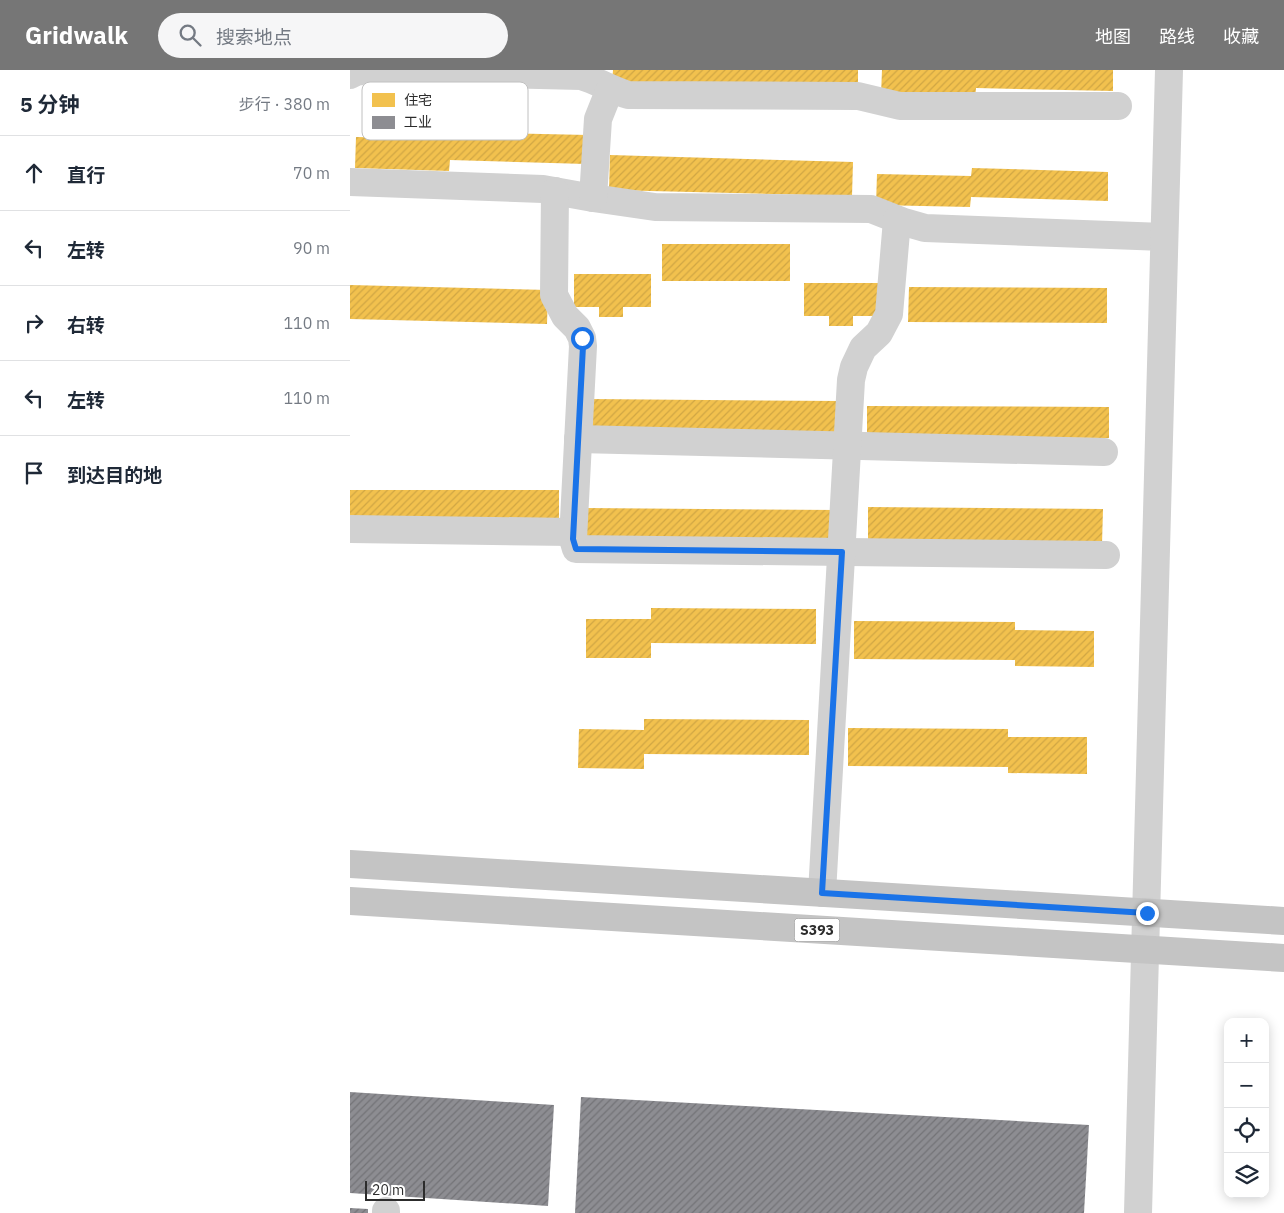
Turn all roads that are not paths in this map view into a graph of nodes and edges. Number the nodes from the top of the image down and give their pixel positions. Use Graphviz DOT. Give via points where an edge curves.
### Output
graph roads {
  1 [pos="1169,70"];
  2 [pos="350,75"];
  3 [pos="610,89"];
  4 [pos="1118,106"];
  5 [pos="350,182"];
  6 [pos="554,191"];
  7 [pos="593,198"];
  8 [pos="897,220"];
  9 [pos="1164,237"];
  10 [pos="578,439"];
  11 [pos="847,445"];
  12 [pos="1104,452"];
  13 [pos="350,529"];
  14 [pos="573,532"];
  15 [pos="842,552"];
  16 [pos="1106,556"];
  17 [pos="350,864"];
  18 [pos="822,893"];
  19 [pos="350,901"];
  20 [pos="1147,913"];
  21 [pos="1284,921"];
  22 [pos="1146,950"];
  23 [pos="1284,958"];
  24 [pos="1138,1213"];
  1 -- 9 [label="street"];
  2 -- 3 [label="street" via="358,71 581,76"];
  3 -- 4 [label="street" via="628,95 858,96 900,106"];
  3 -- 7 [label="street" via="598,119"];
  5 -- 6 [label="street"];
  6 -- 7 [label="street"];
  6 -- 10 [label="street" via="554,295 565,316 577,328 583,346"];
  7 -- 8 [label="street" via="655,207 871,209"];
  8 -- 9 [label="street" via="925,228"];
  8 -- 11 [label="street" via="889,314 879,333 863,348 854,367"];
  9 -- 20 [label="street"];
  10 -- 11 [label="street"];
  10 -- 14 [label="street"];
  11 -- 12 [label="street"];
  11 -- 15 [label="street"];
  13 -- 14 [label="street"];
  14 -- 15 [label="street" via="576,549"];
  15 -- 16 [label="street"];
  15 -- 18 [label="street"];
  17 -- 18 [label="main road"];
  18 -- 20 [label="main road"];
  19 -- 22 [label="main road, S393"];
  20 -- 21 [label="main road"];
  20 -- 22 [label="street"];
  22 -- 23 [label="main road, S393"];
  22 -- 24 [label="street"];
}
